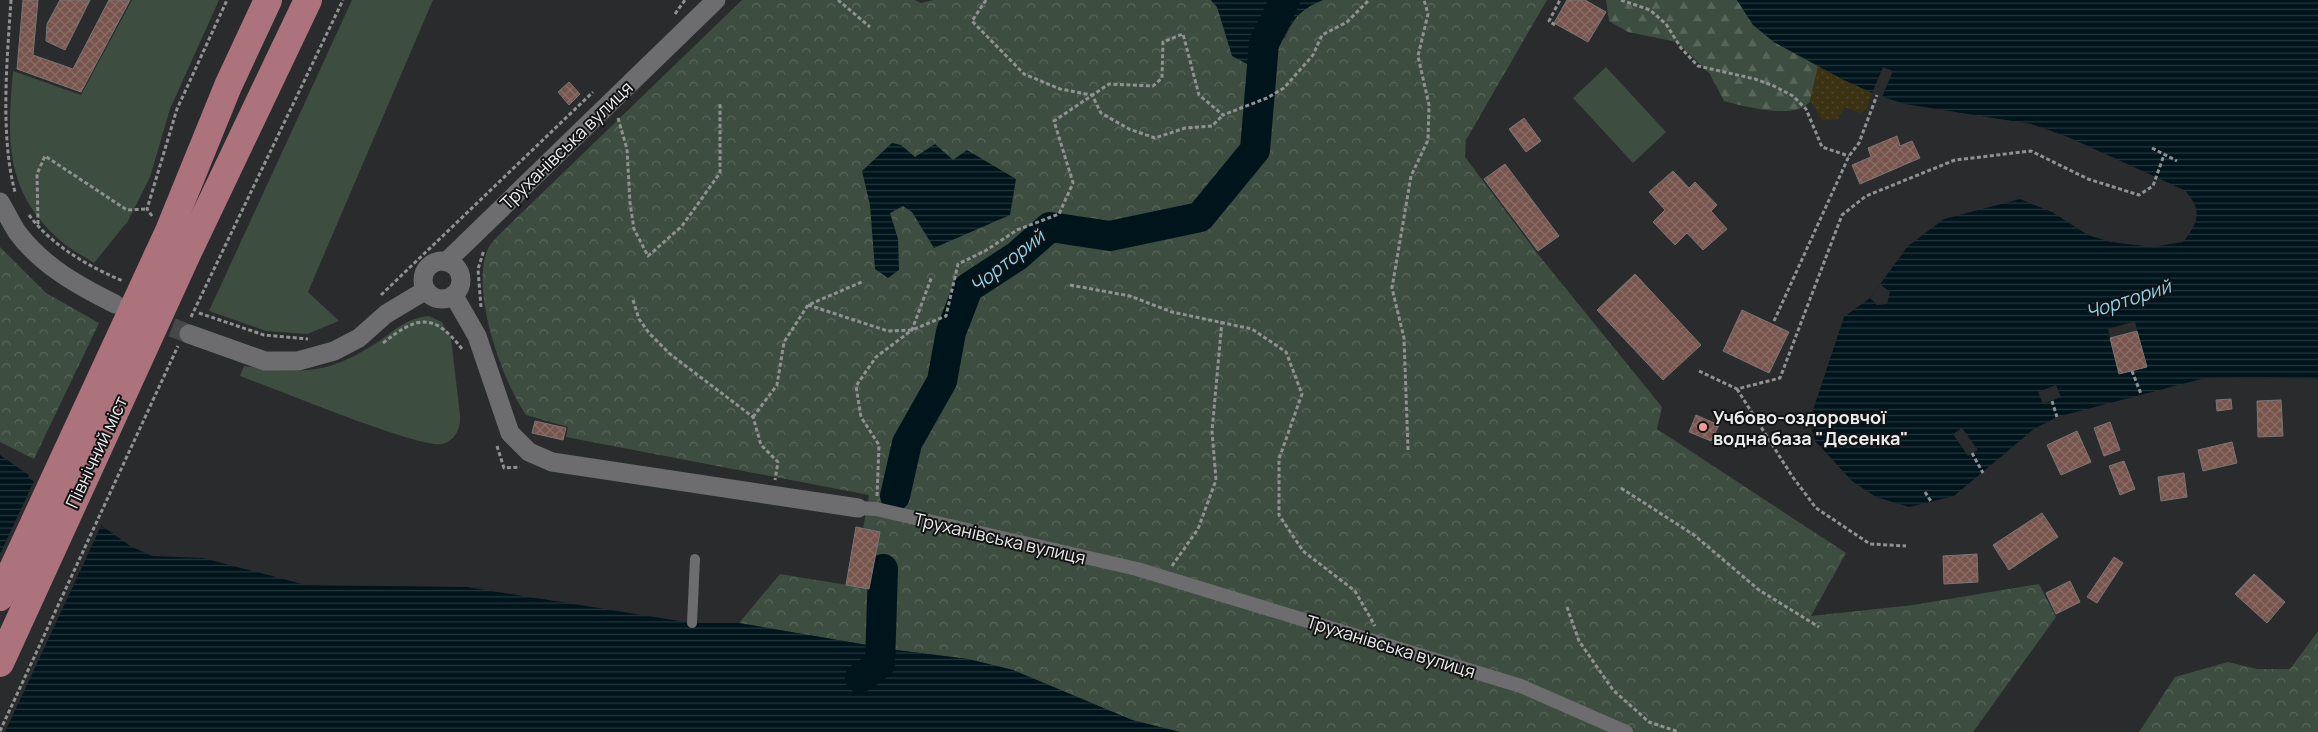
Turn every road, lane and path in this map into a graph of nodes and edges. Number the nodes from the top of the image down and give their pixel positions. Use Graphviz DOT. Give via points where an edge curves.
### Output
graph roads {
  1 [pos="11,0"];
  2 [pos="227,0"];
  3 [pos="268,0"];
  4 [pos="308,0"];
  5 [pos="343,0"];
  6 [pos="685,0"];
  7 [pos="706,0"];
  8 [pos="716,0"];
  9 [pos="838,0"];
  10 [pos="986,0"];
  11 [pos="1369,0"];
  12 [pos="1424,0"];
  13 [pos="1560,0"];
  14 [pos="1621,0"];
  15 [pos="680,23"];
  16 [pos="1555,25"];
  17 [pos="870,27"];
  18 [pos="594,91"];
  19 [pos="1092,95"];
  20 [pos="1877,95"];
  21 [pos="720,104"];
  22 [pos="1222,114"];
  23 [pos="611,123"];
  24 [pos="2152,148"];
  25 [pos="2164,155"];
  26 [pos="1849,156"];
  27 [pos="2177,161"];
  28 [pos="9,199"];
  29 [pos="148,209"];
  30 [pos="26,210"];
  31 [pos="38,225"];
  32 [pos="171,230"];
  33 [pos="484,248"];
  34 [pos="446,262"];
  35 [pos="932,276"];
  36 [pos="864,281"];
  37 [pos="126,282"];
  38 [pos="1070,285"];
  39 [pos="426,290"];
  40 [pos="454,296"];
  41 [pos="377,299"];
  42 [pos="633,300"];
  43 [pos="115,304"];
  44 [pos="808,304"];
  45 [pos="199,313"];
  46 [pos="482,313"];
  47 [pos="1222,321"];
  48 [pos="1774,321"];
  49 [pos="912,330"];
  50 [pos="185,335"];
  51 [pos="315,336"];
  52 [pos="1699,370"];
  53 [pos="2132,371"];
  54 [pos="1737,389"];
  55 [pos="2141,394"];
  56 [pos="2052,401"];
  57 [pos="753,417"];
  58 [pos="2057,417"];
  59 [pos="1408,450"];
  60 [pos="1972,454"];
  61 [pos="1983,473"];
  62 [pos="1621,488"];
  63 [pos="1926,492"];
  64 [pos="770,495"];
  65 [pos="1932,503"];
  66 [pos="867,509"];
  67 [pos="1906,546"];
  68 [pos="695,559"];
  69 [pos="1164,577"];
  70 [pos="0,597"];
  71 [pos="1567,607"];
  72 [pos="692,622"];
  73 [pos="1819,627"];
  74 [pos="1385,644"];
  75 [pos="0,663"];
  76 [pos="0,731"];
  77 [pos="1626,732"];
  78 [pos="1679,732"];
  1 -- 28 [label="path" via="3,140"];
  2 -- 29 [label="path" via="177,109"];
  3 -- 32 [label="main road" via="228,86"];
  4 -- 32 [label="main road"];
  5 -- 50 [label="path" via="220,254"];
  6 -- 15 [label="path"];
  7 -- 15 [label="street, Труханівська вулиця"];
  8 -- 15 [label="street, Труханівська вулиця"];
  9 -- 17 [label="path"];
  10 -- 19 [label="path" via="972,21 1024,74 1060,89"];
  11 -- 22 [label="path" via="1347,22 1322,35 1313,55 1284,88 1267,98"];
  12 -- 59 [label="path" via="1428,14 1418,56 1429,105 1428,140 1411,176 1392,288 1404,338"];
  13 -- 16 [label="path" via="1549,21"];
  14 -- 26 [label="path" via="1650,10 1666,24 1681,48 1698,66 1754,79 1793,96 1806,109 1822,147"];
  15 -- 34 [label="street, Труханівська вулиця"];
  18 -- 41 [label="path"];
  19 -- 22 [label="path" via="1101,113 1129,129 1155,138 1185,128 1212,126"];
  19 -- 22 [label="path" via="1109,84 1153,86 1162,78 1163,42 1183,34 1199,95"];
  19 -- 49 [label="path" via="1054,121 1073,183 1059,214 1017,230 958,264 946,316"];
  20 -- 26 [label="path" via="1860,143"];
  21 -- 23 [label="path" via="720,173 682,226 648,256 634,229 627,149 618,116"];
  24 -- 25 [label="path"];
  25 -- 27 [label="path"];
  25 -- 54 [label="path" via="2153,186 2139,195 2088,179 2031,151 1955,160 1866,196 1842,215 1780,378"];
  26 -- 48 [label="path"];
  28 -- 43 [label="street" via="18,232 45,261 75,284"];
  29 -- 31 [label="path" via="127,210 45,156 37,174"];
  29 -- 32 [label="path"];
  30 -- 31 [label="path"];
  31 -- 37 [label="path" via="62,247 103,273"];
  32 -- 70 [label="main road, Північний міст"];
  32 -- 75 [label="main road, Північний міст"];
  33 -- 46 [label="path" via="478,269"];
  34 -- 39 [label="street" via="435,263 426,270 423,280"];
  34 -- 40 [label="street" via="461,276 460,287"];
  35 -- 49 [label="path"];
  36 -- 44 [label="path"];
  38 -- 47 [label="path" via="1130,296 1172,312"];
  39 -- 40 [label="street" via="438,299"];
  39 -- 50 [label="street" via="334,352 298,361 266,361"];
  40 -- 64 [label="street, Труханівська вулиця" via="477,336 510,433 529,452 552,462"];
  42 -- 57 [label="path" via="639,319 670,354"];
  44 -- 49 [label="path" via="888,331"];
  44 -- 57 [label="path" via="784,342 777,385"];
  45 -- 51 [label="path" via="264,335 307,339"];
  47 -- 69 [label="path" via="1212,431 1216,480 1198,529"];
  47 -- 74 [label="path" via="1252,328 1286,352 1302,394 1279,459 1279,515 1303,551 1355,591"];
  49 -- 66 [label="path" via="876,357 856,386 861,417 879,445"];
  50 -- 76 [label="path"];
  52 -- 54 [label="path"];
  53 -- 55 [label="path"];
  54 -- 67 [label="path" via="1816,508 1870,544"];
  56 -- 58 [label="path"];
  57 -- 64 [label="path" via="761,445 778,462 777,477"];
  60 -- 61 [label="path"];
  62 -- 73 [label="path" via="1694,535 1759,590"];
  63 -- 65 [label="path"];
  64 -- 66 [label="street, Труханівська вулиця"];
  66 -- 69 [label="street, Труханівська вулиця"];
  68 -- 72 [label="lane"];
  69 -- 74 [label="street, Труханівська вулиця"];
  71 -- 78 [label="path" via="1579,640 1613,690 1649,722"];
  74 -- 77 [label="street, Труханівська вулиця" via="1521,686"];
}
